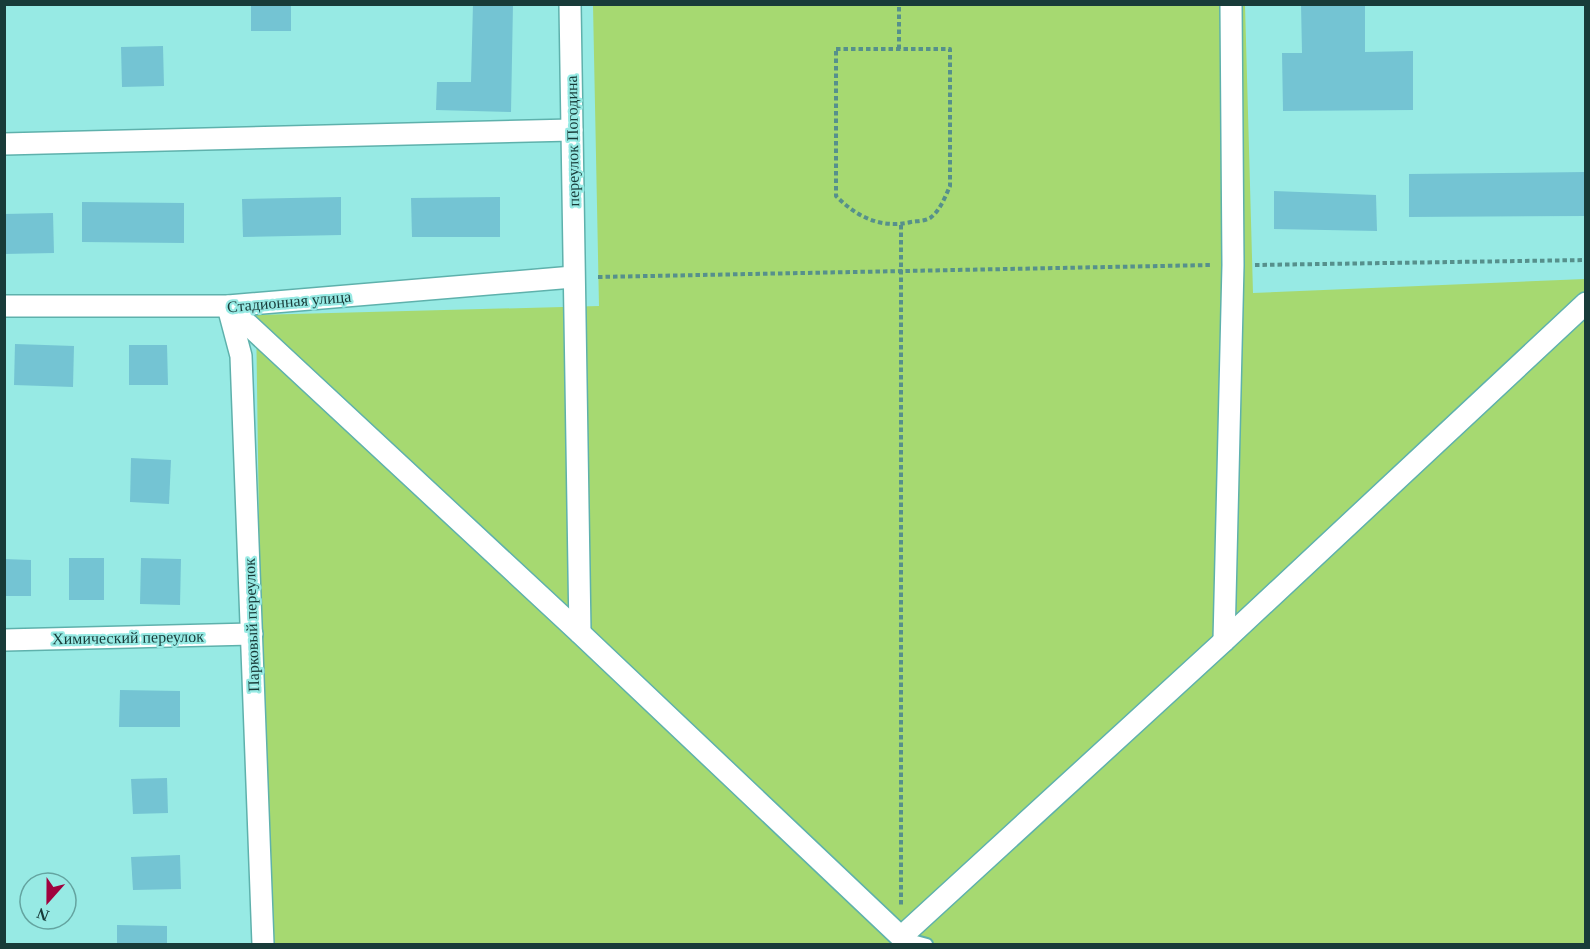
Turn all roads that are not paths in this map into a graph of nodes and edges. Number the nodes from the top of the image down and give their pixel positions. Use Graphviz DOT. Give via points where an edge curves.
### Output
graph roads {
  1 [pos="570,4"];
  2 [pos="1231,4"];
  3 [pos="572,130"];
  4 [pos="4,144"];
  5 [pos="573,277"];
  6 [pos="1586,303"];
  7 [pos="4,306"];
  8 [pos="228,306"];
  9 [pos="580,633"];
  10 [pos="252,634"];
  11 [pos="4,640"];
  12 [pos="1224,641"];
  13 [pos="902,937"];
  14 [pos="263,945"];
  15 [pos="927,945"];
  1 -- 3 [label="street, переулок Погодина"];
  2 -- 12 [label="street" via="1233,265"];
  3 -- 4 [label="street"];
  3 -- 5 [label="street, переулок Погодина"];
  5 -- 8 [label="street, Стадионная улица"];
  5 -- 9 [label="street, переулок Погодина"];
  6 -- 12 [label="street"];
  7 -- 8 [label="street, Стадионная улица"];
  8 -- 9 [label="street"];
  8 -- 10 [label="street, Парковый переулок" via="241,356"];
  9 -- 13 [label="street"];
  10 -- 11 [label="street, Химический переулок"];
  10 -- 14 [label="street, Парковый переулок"];
  12 -- 13 [label="street"];
  13 -- 15 [label="lane"];
}
